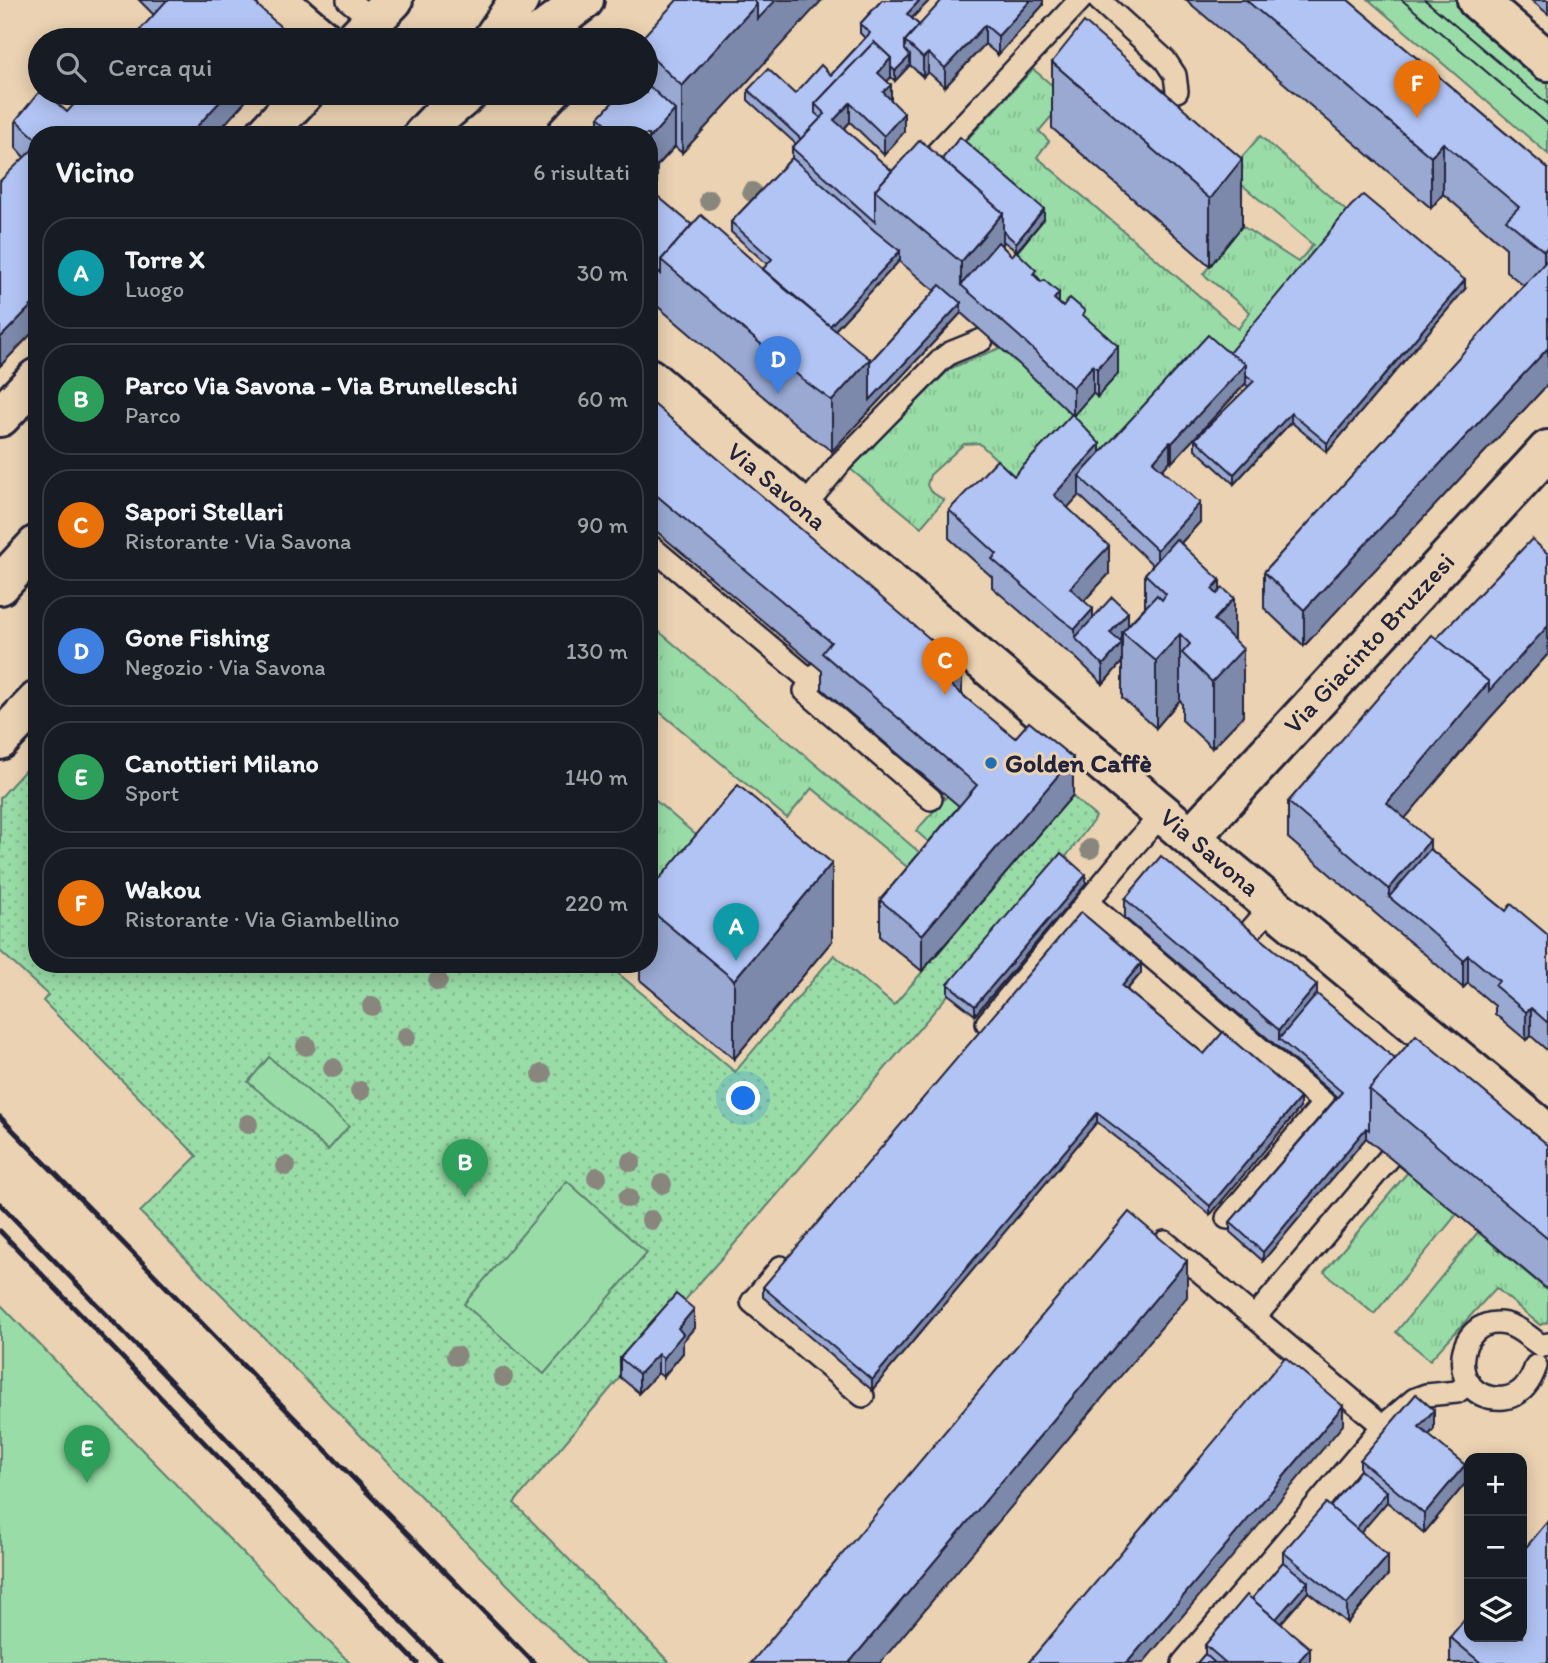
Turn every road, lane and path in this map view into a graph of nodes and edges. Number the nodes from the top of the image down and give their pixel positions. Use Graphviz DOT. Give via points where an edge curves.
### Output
graph roads {
  1 [pos="277,0"];
  2 [pos="520,0"];
  3 [pos="584,0"];
  4 [pos="1080,0"];
  5 [pos="1099,0"];
  6 [pos="1477,0"];
  7 [pos="310,28"];
  8 [pos="500,28"];
  9 [pos="548,28"];
  10 [pos="1548,61"];
  11 [pos="1177,91"];
  12 [pos="293,105"];
  13 [pos="594,105"];
  14 [pos="273,126"];
  15 [pos="574,126"];
  16 [pos="909,183"];
  17 [pos="982,340"];
  18 [pos="658,385"];
  19 [pos="28,387"];
  20 [pos="0,417"];
  21 [pos="1548,450"];
  22 [pos="803,508"];
  23 [pos="658,552"];
  24 [pos="28,555"];
  25 [pos="0,585"];
  26 [pos="28,710"];
  27 [pos="0,740"];
  28 [pos="931,799"];
  29 [pos="1177,825"];
  30 [pos="1088,903"];
  31 [pos="1272,906"];
  32 [pos="1242,940"];
  33 [pos="973,1040"];
  34 [pos="1548,1134"];
  35 [pos="1390,1157"];
  36 [pos="1227,1218"];
  37 [pos="1154,1233"];
  38 [pos="796,1250"];
  39 [pos="1255,1318"];
  40 [pos="1548,1344"];
  41 [pos="1536,1366"];
  42 [pos="1469,1383"];
  43 [pos="863,1395"];
  44 [pos="1383,1426"];
  45 [pos="1183,1663"];
  1 -- 7 [label="street"];
  2 -- 8 [label="street"];
  3 -- 9 [label="street"];
  4 -- 16 [label="lane"];
  5 -- 11 [label="lane" via="1165,60 1175,75"];
  6 -- 10 [label="street"];
  12 -- 14 [label="street"];
  13 -- 15 [label="street"];
  17 -- 22 [label="lane" via="942,359 841,462"];
  18 -- 22 [label="street, Via Savona"];
  19 -- 20 [label="street"];
  21 -- 29 [label="street, Via Giacinto Bruzzesi"];
  22 -- 29 [label="street, Via Savona" via="886,594"];
  23 -- 28 [label="lane" via="817,676 805,691"];
  24 -- 25 [label="street"];
  26 -- 27 [label="street"];
  29 -- 30 [label="lane" via="1132,848"];
  29 -- 31 [label="street, Via Savona"];
  30 -- 33 [label="lane"];
  30 -- 36 [label="lane" via="1201,990 1324,1103"];
  31 -- 32 [label="lane"];
  31 -- 34 [label="street, Via Savona" via="1458,1076"];
  35 -- 39 [label="lane"];
  37 -- 39 [label="lane"];
  38 -- 43 [label="lane" via="752,1302"];
  39 -- 44 [label="lane"];
  40 -- 42 [label="lane" via="1542,1346 1504,1323 1490,1324 1466,1342 1462,1370"];
  41 -- 42 [label="lane" via="1532,1380 1509,1397 1494,1398"];
  42 -- 44 [label="lane" via="1457,1392 1415,1399"];
  44 -- 45 [label="lane"];
}
